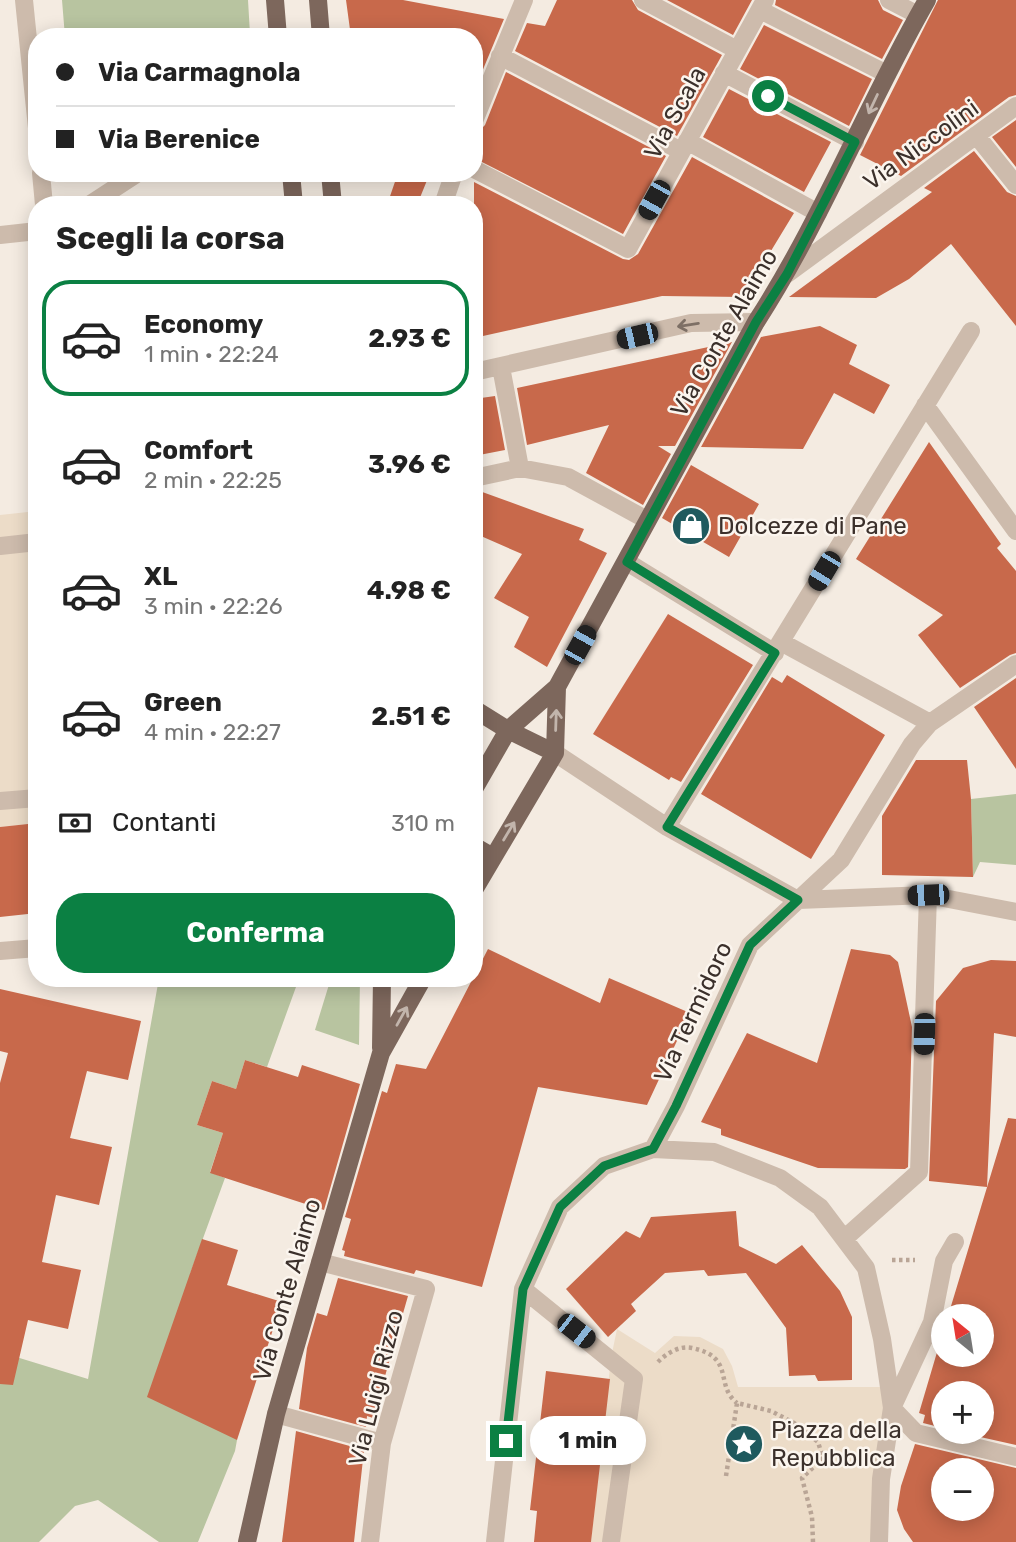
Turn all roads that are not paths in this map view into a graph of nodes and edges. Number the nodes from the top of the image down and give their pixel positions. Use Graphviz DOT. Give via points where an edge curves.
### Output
graph roads {
  1 [pos="24,0"];
  2 [pos="275,0"];
  3 [pos="318,0"];
  4 [pos="643,0"];
  5 [pos="889,0"];
  6 [pos="517,2"];
  7 [pos="762,5"];
  8 [pos="922,8"];
  9 [pos="277,28"];
  10 [pos="320,28"];
  11 [pos="28,39"];
  12 [pos="737,50"];
  13 [pos="500,56"];
  14 [pos="724,73"];
  15 [pos="887,74"];
  16 [pos="483,98"];
  17 [pos="1016,106"];
  18 [pos="976,135"];
  19 [pos="855,142"];
  20 [pos="684,146"];
  21 [pos="483,174"];
  22 [pos="124,182"];
  23 [pos="1016,185"];
  24 [pos="103,196"];
  25 [pos="818,213"];
  26 [pos="28,232"];
  27 [pos="0,235"];
  28 [pos="787,274"];
  29 [pos="756,322"];
  30 [pos="971,331"];
  31 [pos="501,367"];
  32 [pos="483,370"];
  33 [pos="925,405"];
  34 [pos="520,468"];
  35 [pos="483,476"];
  36 [pos="647,520"];
  37 [pos="1016,531"];
  38 [pos="28,543"];
  39 [pos="0,546"];
  40 [pos="627,562"];
  41 [pos="778,647"];
  42 [pos="1016,664"];
  43 [pos="557,687"];
  44 [pos="483,715"];
  45 [pos="930,723"];
  46 [pos="508,730"];
  47 [pos="555,753"];
  48 [pos="483,773"];
  49 [pos="28,799"];
  50 [pos="0,801"];
  51 [pos="667,827"];
  52 [pos="483,851"];
  53 [pos="493,857"];
  54 [pos="483,874"];
  55 [pos="928,895"];
  56 [pos="798,900"];
  57 [pos="1016,912"];
  58 [pos="28,949"];
  59 [pos="0,951"];
  60 [pos="382,987"];
  61 [pos="418,987"];
  62 [pos="381,1053"];
  63 [pos="653,1149"];
  64 [pos="845,1238"];
  65 [pos="955,1242"];
  66 [pos="320,1262"];
  67 [pos="523,1289"];
  68 [pos="891,1408"];
  69 [pos="276,1414"];
  70 [pos="382,1443"];
  71 [pos="1016,1457"];
  72 [pos="246,1540"];
  73 [pos="370,1542"];
  74 [pos="495,1542"];
  75 [pos="611,1542"];
  76 [pos="879,1542"];
  1 -- 11 [label="street"];
  2 -- 9 [label="main road"];
  3 -- 10 [label="main road"];
  4 -- 12 [label="street"];
  5 -- 8 [label="street"];
  6 -- 13 [label="street"];
  7 -- 12 [label="street, Via Scala"];
  7 -- 15 [label="street"];
  8 -- 15 [label="main road, Via Conte Alaimo"];
  12 -- 14 [label="street, Via Scala"];
  13 -- 16 [label="street"];
  13 -- 20 [label="street"];
  14 -- 19 [label="street"];
  14 -- 20 [label="street, Via Scala"];
  15 -- 19 [label="main road, Via Conte Alaimo, one-way"];
  17 -- 18 [label="street, Via Niccolini"];
  18 -- 23 [label="street"];
  18 -- 28 [label="street, Via Niccolini"];
  19 -- 25 [label="main road, Via Conte Alaimo"];
  20 -- 21 [label="street, Via Scala" via="628,249"];
  20 -- 25 [label="street"];
  22 -- 24 [label="street"];
  25 -- 28 [label="main road, Via Conte Alaimo"];
  26 -- 27 [label="street"];
  28 -- 29 [label="main road, Via Conte Alaimo"];
  29 -- 31 [label="street, one-way" via="691,323"];
  29 -- 36 [label="main road, Via Conte Alaimo"];
  30 -- 33 [label="street"];
  31 -- 32 [label="street"];
  31 -- 34 [label="street"];
  33 -- 37 [label="street"];
  33 -- 41 [label="street"];
  34 -- 35 [label="street"];
  34 -- 36 [label="street" via="568,477"];
  36 -- 40 [label="main road, Via Conte Alaimo"];
  38 -- 39 [label="street"];
  40 -- 41 [label="street"];
  40 -- 43 [label="main road, Via Conte Alaimo"];
  41 -- 45 [label="street"];
  41 -- 51 [label="street"];
  42 -- 45 [label="street, Via Termidoro"];
  43 -- 46 [label="main road"];
  47 -- 43 [label="main road, one-way"];
  44 -- 46 [label="main road"];
  45 -- 56 [label="street, Via Termidoro" via="912,744 841,860"];
  46 -- 47 [label="main road"];
  46 -- 48 [label="main road"];
  47 -- 51 [label="street"];
  53 -- 47 [label="main road, one-way"];
  49 -- 50 [label="street"];
  51 -- 56 [label="street"];
  52 -- 53 [label="main road"];
  53 -- 54 [label="main road"];
  55 -- 56 [label="street"];
  55 -- 57 [label="street"];
  55 -- 64 [label="street" via="919,1172"];
  56 -- 63 [label="street, Via Termidoro" via="750,945"];
  58 -- 59 [label="street"];
  60 -- 62 [label="main road"];
  62 -- 61 [label="main road, one-way"];
  62 -- 66 [label="main road, Via Conte Alaimo"];
  63 -- 64 [label="street" via="714,1152 780,1178 821,1208"];
  63 -- 67 [label="street" via="604,1166 560,1207"];
  64 -- 68 [label="street" via="866,1268"];
  65 -- 68 [label="street" via="944,1261 932,1322"];
  66 -- 69 [label="main road, Via Conte Alaimo"];
  66 -- 70 [label="street, Via Luigi Rizzo" via="426,1289"];
  67 -- 74 [label="street"];
  67 -- 75 [label="street" via="635,1379"];
  68 -- 71 [label="street" via="916,1433"];
  68 -- 76 [label="street" via="881,1479"];
  69 -- 70 [label="street"];
  69 -- 72 [label="main road, Via Conte Alaimo"];
  70 -- 73 [label="street, Via Luigi Rizzo"];
}
